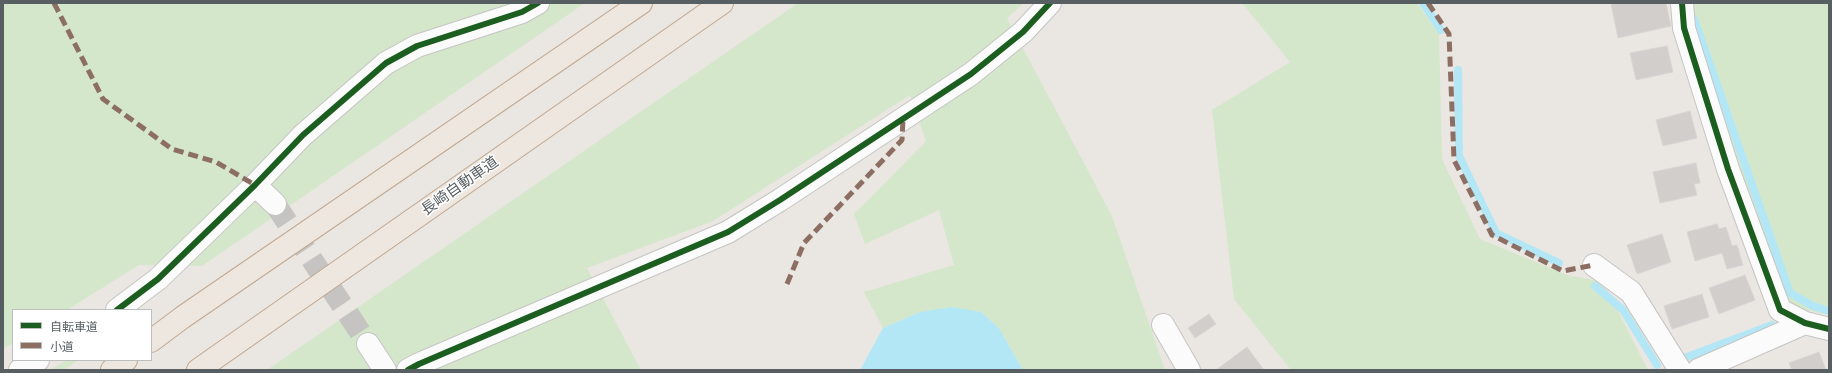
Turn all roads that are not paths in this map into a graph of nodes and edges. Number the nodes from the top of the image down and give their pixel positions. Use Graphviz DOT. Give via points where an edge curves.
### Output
graph roads {
  1 [pos="538,3"];
  2 [pos="642,3"];
  3 [pos="722,3"];
  4 [pos="1050,3"];
  5 [pos="1682,3"];
  6 [pos="255,185"];
  7 [pos="275,204"];
  8 [pos="1594,265"];
  9 [pos="118,309"];
  10 [pos="1805,323"];
  11 [pos="1163,325"];
  12 [pos="1829,329"];
  13 [pos="152,340"];
  14 [pos="368,344"];
  15 [pos="36,361"];
  16 [pos="125,361"];
  17 [pos="20,370"];
  18 [pos="112,370"];
  19 [pos="198,370"];
  20 [pos="385,370"];
  21 [pos="408,370"];
  22 [pos="1189,370"];
  23 [pos="1680,370"];
  24 [pos="1698,370"];
  1 -- 6 [label="street" via="522,12 417,46 386,63 303,135"];
  2 -- 13 [label="highway"];
  3 -- 19 [label="highway, 長崎自動車道"];
  4 -- 21 [label="street" via="1023,32 972,74 728,232"];
  5 -- 10 [label="street" via="1684,28 1726,162 1780,310"];
  6 -- 7 [label="street"];
  6 -- 9 [label="street" via="158,279"];
  8 -- 23 [label="street" via="1631,292"];
  10 -- 12 [label="street"];
  10 -- 24 [label="street"];
  11 -- 22 [label="street"];
  14 -- 20 [label="street"];
  15 -- 17 [label="street"];
  16 -- 18 [label="highway"];
}
